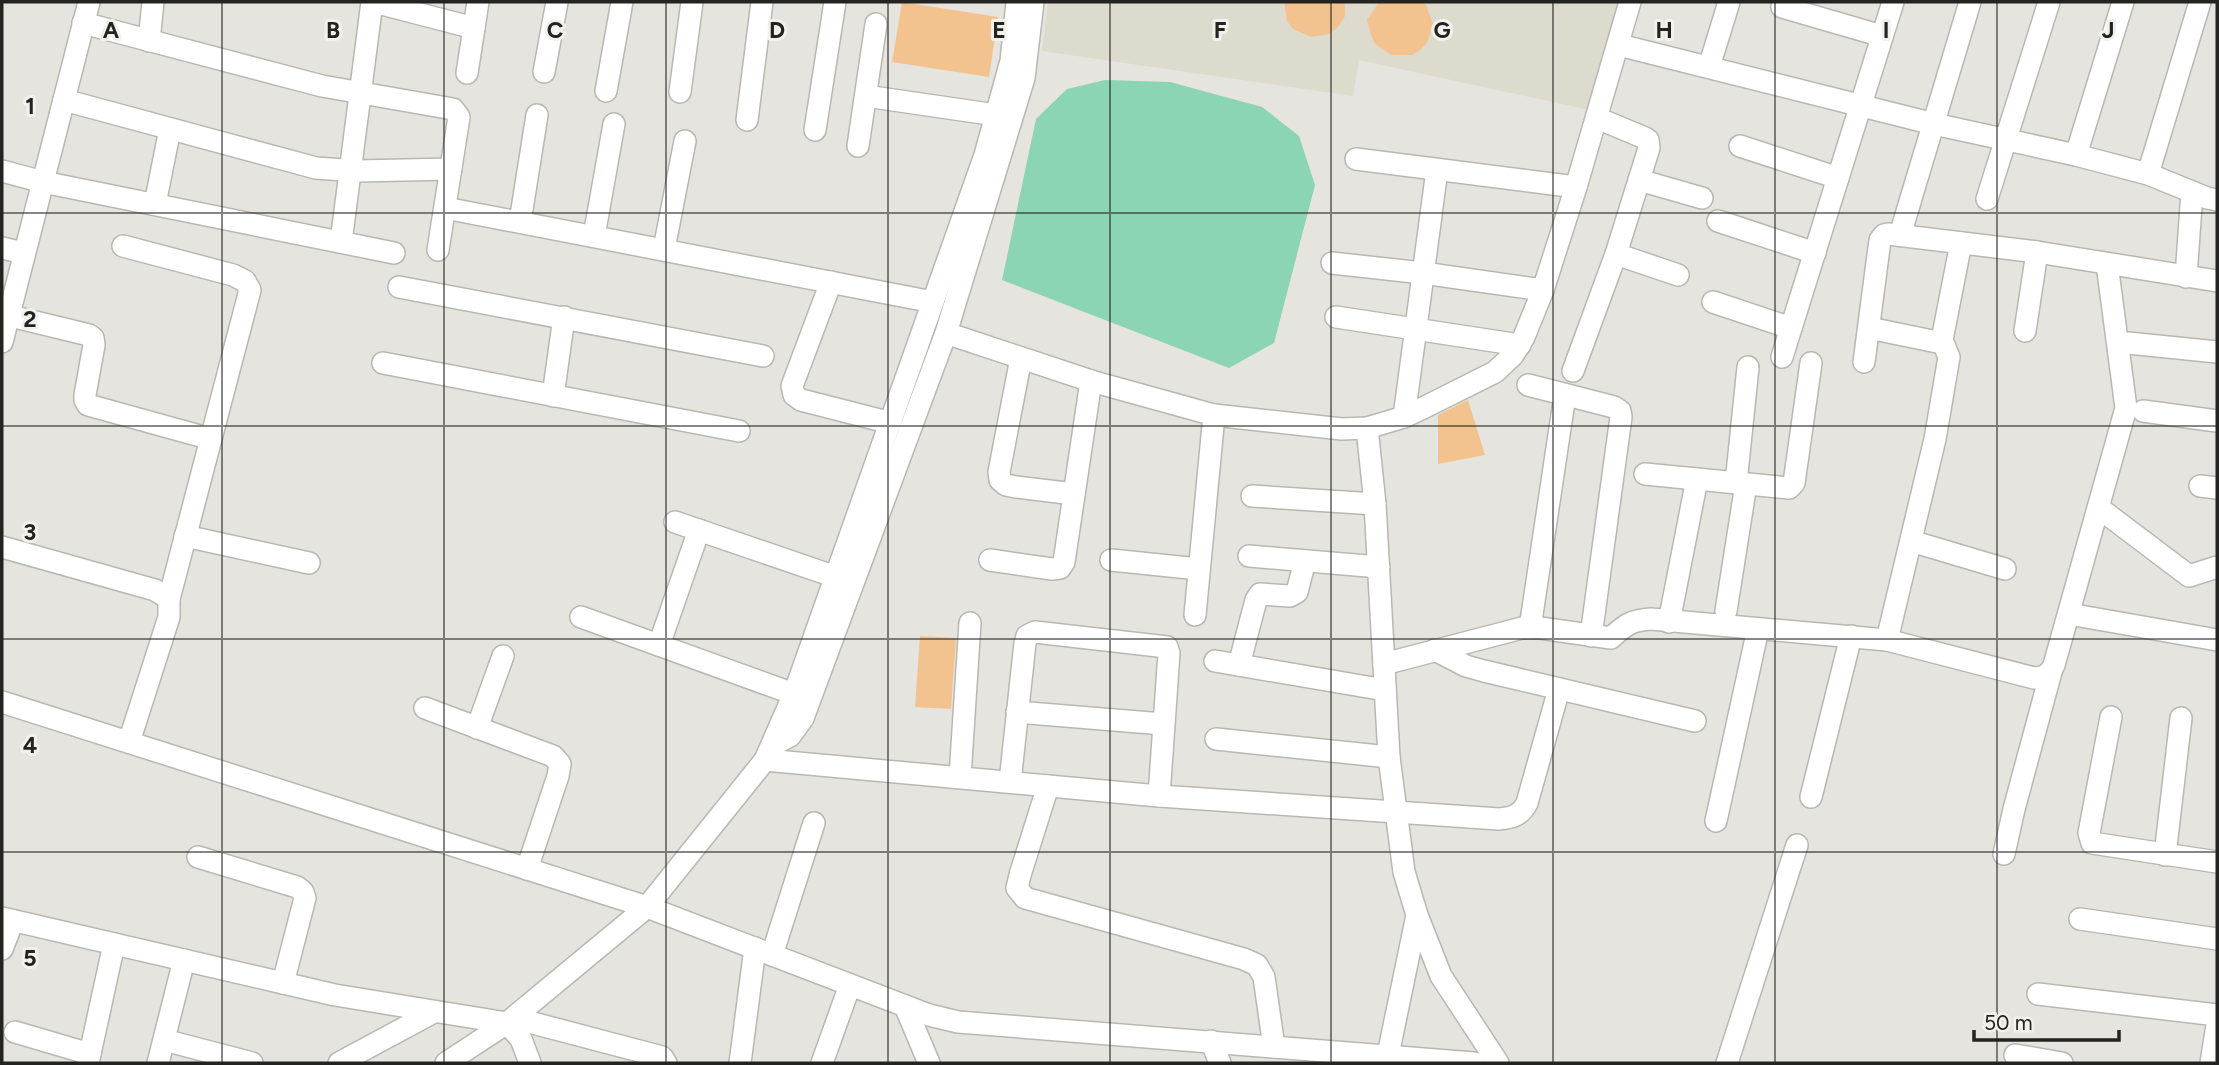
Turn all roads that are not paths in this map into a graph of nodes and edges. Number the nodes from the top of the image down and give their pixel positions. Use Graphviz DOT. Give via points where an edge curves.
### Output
graph roads {
  1 [pos="89,2"];
  2 [pos="153,2"];
  3 [pos="373,2"];
  4 [pos="478,2"];
  5 [pos="557,2"];
  6 [pos="622,2"];
  7 [pos="692,2"];
  8 [pos="762,2"];
  9 [pos="835,2"];
  10 [pos="1017,2"];
  11 [pos="1033,2"];
  12 [pos="1630,2"];
  13 [pos="1730,2"];
  14 [pos="1893,2"];
  15 [pos="1970,2"];
  16 [pos="2049,2"];
  17 [pos="2123,2"];
  18 [pos="2200,2"];
  19 [pos="1782,7"];
  20 [pos="83,23"];
  21 [pos="876,24"];
  22 [pos="474,28"];
  23 [pos="1882,36"];
  24 [pos="149,41"];
  25 [pos="1619,45"];
  26 [pos="1709,67"];
  27 [pos="544,72"];
  28 [pos="467,73"];
  29 [pos="606,91"];
  30 [pos="680,92"];
  31 [pos="360,94"];
  32 [pos="866,96"];
  33 [pos="64,100"];
  34 [pos="1861,106"];
  35 [pos="537,115"];
  36 [pos="996,115"];
  37 [pos="1597,118"];
  38 [pos="747,121"];
  39 [pos="614,124"];
  40 [pos="1934,124"];
  41 [pos="170,129"];
  42 [pos="815,130"];
  43 [pos="2004,140"];
  44 [pos="685,141"];
  45 [pos="858,146"];
  46 [pos="1740,146"];
  47 [pos="2076,155"];
  48 [pos="1356,159"];
  49 [pos="451,169"];
  50 [pos="349,170"];
  51 [pos="1437,170"];
  52 [pos="2,171"];
  53 [pos="2148,174"];
  54 [pos="1838,178"];
  55 [pos="1639,180"];
  56 [pos="43,182"];
  57 [pos="1576,187"];
  58 [pos="2192,192"];
  59 [pos="1702,198"];
  60 [pos="1987,199"];
  61 [pos="2217,200"];
  62 [pos="155,204"];
  63 [pos="445,208"];
  64 [pos="1718,221"];
  65 [pos="520,222"];
  66 [pos="1900,235"];
  67 [pos="594,236"];
  68 [pos="341,242"];
  69 [pos="1961,243"];
  70 [pos="123,246"];
  71 [pos="2,248"];
  72 [pos="664,249"];
  73 [pos="438,250"];
  74 [pos="2038,252"];
  75 [pos="24,253"];
  76 [pos="394,253"];
  77 [pos="1815,253"];
  78 [pos="1616,254"];
  79 [pos="1332,263"];
  80 [pos="2107,264"];
  81 [pos="1423,273"];
  82 [pos="1678,275"];
  83 [pos="2186,277"];
  84 [pos="2217,281"];
  85 [pos="831,282"];
  86 [pos="400,287"];
  87 [pos="1543,290"];
  88 [pos="933,302"];
  89 [pos="1713,302"];
  90 [pos="5,315"];
  91 [pos="1336,317"];
  92 [pos="567,318"];
  93 [pos="1791,328"];
  94 [pos="1869,328"];
  95 [pos="1415,329"];
  96 [pos="2025,331"];
  97 [pos="946,333"];
  98 [pos="2,342"];
  99 [pos="1942,343"];
  100 [pos="2128,343"];
  101 [pos="1520,345"];
  102 [pos="2217,352"];
  103 [pos="763,356"];
  104 [pos="1782,357"];
  105 [pos="1021,358"];
  106 [pos="1864,362"];
  107 [pos="383,363"];
  108 [pos="1811,363"];
  109 [pos="1748,367"];
  110 [pos="1573,371"];
  111 [pos="1091,382"];
  112 [pos="1528,385"];
  113 [pos="1565,395"];
  114 [pos="553,396"];
  115 [pos="2143,411"];
  116 [pos="1214,415"];
  117 [pos="1404,417"];
  118 [pos="2217,421"];
  119 [pos="891,423"];
  120 [pos="1367,428"];
  121 [pos="739,431"];
  122 [pos="211,439"];
  123 [pos="1645,474"];
  124 [pos="1697,479"];
  125 [pos="1741,484"];
  126 [pos="1074,494"];
  127 [pos="1252,496"];
  128 [pos="1375,503"];
  129 [pos="2099,508"];
  130 [pos="674,522"];
  131 [pos="699,530"];
  132 [pos="185,536"];
  133 [pos="1911,541"];
  134 [pos="2,547"];
  135 [pos="1249,556"];
  136 [pos="990,559"];
  137 [pos="1111,560"];
  138 [pos="1306,561"];
  139 [pos="309,563"];
  140 [pos="1379,567"];
  141 [pos="2217,567"];
  142 [pos="1199,569"];
  143 [pos="2005,569"];
  144 [pos="836,577"];
  145 [pos="169,599"];
  146 [pos="1726,611"];
  147 [pos="2069,614"];
  148 [pos="1195,615"];
  149 [pos="581,617"];
  150 [pos="1669,622"];
  151 [pos="970,623"];
  152 [pos="1530,628"];
  153 [pos="1758,629"];
  154 [pos="1591,636"];
  155 [pos="1851,636"];
  156 [pos="1887,640"];
  157 [pos="2217,640"];
  158 [pos="659,645"];
  159 [pos="1435,650"];
  160 [pos="503,656"];
  161 [pos="1215,661"];
  162 [pos="1384,664"];
  163 [pos="1239,665"];
  164 [pos="2050,673"];
  165 [pos="1559,689"];
  166 [pos="1385,690"];
  167 [pos="794,694"];
  168 [pos="2,702"];
  169 [pos="425,708"];
  170 [pos="1017,712"];
  171 [pos="2111,717"];
  172 [pos="2181,718"];
  173 [pos="1695,722"];
  174 [pos="1163,724"];
  175 [pos="477,728"];
  176 [pos="1216,739"];
  177 [pos="129,742"];
  178 [pos="769,752"];
  179 [pos="1389,757"];
  180 [pos="960,777"];
  181 [pos="1010,782"];
  182 [pos="1048,786"];
  183 [pos="1159,796"];
  184 [pos="1811,797"];
  185 [pos="1395,811"];
  186 [pos="1716,821"];
  187 [pos="814,823"];
  188 [pos="1797,845"];
  189 [pos="2004,854"];
  190 [pos="2165,855"];
  191 [pos="198,857"];
  192 [pos="2217,862"];
  193 [pos="527,869"];
  194 [pos="647,907"];
  195 [pos="1417,915"];
  196 [pos="7,919"];
  197 [pos="2080,919"];
  198 [pos="2217,939"];
  199 [pos="114,944"];
  200 [pos="2,949"];
  201 [pos="764,952"];
  202 [pos="184,960"];
  203 [pos="283,983"];
  204 [pos="850,985"];
  205 [pos="2038,994"];
  206 [pos="905,1006"];
  207 [pos="432,1013"];
  208 [pos="2217,1016"];
  209 [pos="510,1021"];
  210 [pos="2217,1025"];
  211 [pos="15,1032"];
  212 [pos="164,1040"];
  213 [pos="1211,1041"];
  214 [pos="1274,1047"];
  215 [pos="1388,1055"];
  216 [pos="2015,1055"];
  217 [pos="1353,1058"];
  218 [pos="89,1059"];
  219 [pos="1431,1061"];
  220 [pos="158,1063"];
  221 [pos="253,1063"];
  222 [pos="339,1063"];
  223 [pos="446,1063"];
  224 [pos="530,1063"];
  225 [pos="666,1063"];
  226 [pos="740,1063"];
  227 [pos="822,1063"];
  228 [pos="929,1063"];
  229 [pos="1220,1063"];
  230 [pos="1474,1063"];
  231 [pos="1498,1063"];
  232 [pos="1727,1063"];
  233 [pos="2062,1063"];
  234 [pos="2211,1063"];
  1 -- 20 [label="street"];
  2 -- 24 [label="street"];
  3 -- 22 [label="street"];
  3 -- 31 [label="street"];
  4 -- 22 [label="street"];
  5 -- 27 [label="street"];
  6 -- 29 [label="street"];
  7 -- 30 [label="street"];
  8 -- 38 [label="street"];
  9 -- 42 [label="street"];
  10 -- 36 [label="street" via="1011,61"];
  11 -- 97 [label="street" via="1024,78"];
  12 -- 25 [label="street"];
  13 -- 26 [label="street"];
  14 -- 23 [label="street"];
  15 -- 40 [label="street"];
  16 -- 43 [label="street"];
  17 -- 47 [label="street"];
  18 -- 53 [label="street"];
  19 -- 23 [label="street"];
  20 -- 24 [label="street"];
  20 -- 33 [label="street"];
  21 -- 32 [label="street"];
  22 -- 28 [label="street"];
  23 -- 34 [label="street"];
  24 -- 31 [label="street"];
  25 -- 26 [label="street"];
  25 -- 37 [label="street"];
  26 -- 34 [label="street"];
  31 -- 49 [label="street" via="457,112"];
  31 -- 50 [label="street"];
  32 -- 36 [label="street"];
  32 -- 45 [label="street"];
  33 -- 41 [label="street"];
  33 -- 56 [label="street"];
  34 -- 40 [label="street"];
  34 -- 54 [label="street"];
  35 -- 65 [label="street"];
  36 -- 88 [label="street"];
  37 -- 55 [label="street" via="1648,140"];
  37 -- 57 [label="street"];
  39 -- 67 [label="street"];
  40 -- 43 [label="street"];
  40 -- 66 [label="street"];
  41 -- 50 [label="street" via="292,163"];
  41 -- 62 [label="street"];
  43 -- 47 [label="street"];
  43 -- 60 [label="street"];
  44 -- 72 [label="street"];
  46 -- 54 [label="street"];
  47 -- 53 [label="street"];
  48 -- 51 [label="street"];
  49 -- 50 [label="street"];
  49 -- 63 [label="street"];
  50 -- 68 [label="street"];
  51 -- 57 [label="street"];
  51 -- 81 [label="street"];
  52 -- 56 [label="street"];
  53 -- 58 [label="street"];
  54 -- 77 [label="street"];
  55 -- 59 [label="street"];
  55 -- 78 [label="street"];
  56 -- 62 [label="street"];
  56 -- 75 [label="street"];
  57 -- 87 [label="street"];
  58 -- 61 [label="street"];
  58 -- 83 [label="street"];
  62 -- 68 [label="street"];
  63 -- 65 [label="street"];
  63 -- 73 [label="street"];
  64 -- 77 [label="street"];
  65 -- 67 [label="street"];
  66 -- 69 [label="street"];
  66 -- 94 [label="street" via="1884,235 1880,240"];
  67 -- 72 [label="street"];
  68 -- 76 [label="street"];
  69 -- 74 [label="street"];
  69 -- 99 [label="street"];
  70 -- 122 [label="street" via="233,275 250,290"];
  71 -- 75 [label="street"];
  72 -- 85 [label="street"];
  74 -- 80 [label="street"];
  74 -- 96 [label="street"];
  75 -- 90 [label="street"];
  77 -- 93 [label="street"];
  78 -- 82 [label="street"];
  78 -- 110 [label="street"];
  79 -- 81 [label="street"];
  80 -- 83 [label="street"];
  80 -- 129 [label="street" via="2126,408"];
  81 -- 87 [label="street"];
  81 -- 95 [label="street"];
  83 -- 84 [label="street"];
  85 -- 88 [label="street"];
  85 -- 119 [label="street" via="792,386 794,395"];
  86 -- 92 [label="street"];
  87 -- 101 [label="street"];
  88 -- 119 [label="street"];
  89 -- 93 [label="street"];
  90 -- 98 [label="street"];
  90 -- 122 [label="street" via="93,338 85,395 88,405"];
  91 -- 95 [label="street"];
  92 -- 103 [label="street"];
  92 -- 114 [label="street"];
  93 -- 104 [label="street"];
  94 -- 99 [label="street"];
  94 -- 106 [label="street"];
  95 -- 101 [label="street"];
  95 -- 117 [label="street"];
  97 -- 105 [label="street"];
  97 -- 178 [label="street" via="803,718 790,736"];
  99 -- 133 [label="street" via="1949,357"];
  100 -- 102 [label="street"];
  101 -- 117 [label="street" via="1495,372"];
  105 -- 111 [label="street"];
  105 -- 126 [label="street" via="1000,480 1016,487"];
  107 -- 114 [label="street"];
  108 -- 125 [label="street" via="1794,483 1789,488"];
  109 -- 125 [label="street"];
  111 -- 116 [label="street"];
  111 -- 126 [label="street"];
  112 -- 113 [label="street"];
  113 -- 152 [label="street"];
  113 -- 154 [label="street" via="1614,407 1621,416"];
  114 -- 121 [label="street"];
  115 -- 118 [label="street"];
  116 -- 120 [label="street"];
  116 -- 142 [label="street"];
  117 -- 120 [label="street"];
  119 -- 144 [label="street"];
  120 -- 128 [label="street"];
  122 -- 132 [label="street"];
  123 -- 124 [label="street"];
  124 -- 125 [label="street"];
  124 -- 150 [label="street"];
  125 -- 146 [label="street"];
  126 -- 136 [label="street" via="1060,568"];
  127 -- 128 [label="street"];
  128 -- 140 [label="street"];
  129 -- 141 [label="street" via="2189,576"];
  129 -- 147 [label="street"];
  130 -- 131 [label="street"];
  131 -- 144 [label="street"];
  131 -- 158 [label="street"];
  132 -- 139 [label="street"];
  132 -- 145 [label="street"];
  133 -- 143 [label="street"];
  133 -- 156 [label="street"];
  134 -- 145 [label="street" via="155,590"];
  135 -- 138 [label="street"];
  137 -- 142 [label="street"];
  138 -- 140 [label="street"];
  138 -- 163 [label="street" via="1297,592 1290,596 1260,594 1256,600"];
  140 -- 162 [label="street"];
  142 -- 148 [label="street"];
  144 -- 167 [label="street"];
  145 -- 177 [label="street" via="169,617"];
  147 -- 157 [label="street"];
  147 -- 164 [label="street"];
  149 -- 158 [label="street"];
  150 -- 153 [label="street"];
  150 -- 154 [label="street" via="1636,620 1611,638"];
  151 -- 180 [label="street"];
  152 -- 154 [label="street"];
  152 -- 159 [label="street"];
  153 -- 155 [label="street"];
  153 -- 186 [label="street"];
  155 -- 156 [label="street"];
  155 -- 184 [label="street"];
  156 -- 164 [label="street" via="2034,678"];
  158 -- 167 [label="street"];
  159 -- 162 [label="street"];
  159 -- 165 [label="street" via="1466,666"];
  160 -- 175 [label="street"];
  161 -- 163 [label="street"];
  162 -- 166 [label="street"];
  163 -- 166 [label="street"];
  164 -- 189 [label="street"];
  165 -- 173 [label="street"];
  165 -- 185 [label="street" via="1522,812 1499,819"];
  166 -- 179 [label="street"];
  167 -- 178 [label="street"];
  168 -- 177 [label="street"];
  169 -- 175 [label="street"];
  170 -- 174 [label="street"];
  170 -- 174 [label="street" via="1025,643 1035,632 1167,647"];
  170 -- 181 [label="street"];
  171 -- 190 [label="street" via="2089,833 2092,843"];
  172 -- 190 [label="street"];
  174 -- 183 [label="street"];
  175 -- 193 [label="street" via="553,756 560,764"];
  176 -- 179 [label="street"];
  177 -- 193 [label="street"];
  178 -- 180 [label="street"];
  178 -- 194 [label="street"];
  179 -- 185 [label="street"];
  180 -- 181 [label="street"];
  181 -- 182 [label="street"];
  182 -- 183 [label="street"];
  182 -- 214 [label="street" via="1017,888 1025,898 1257,965 1264,977"];
  183 -- 185 [label="street"];
  185 -- 195 [label="street" via="1404,872"];
  187 -- 201 [label="street"];
  188 -- 232 [label="street"];
  190 -- 192 [label="street"];
  191 -- 203 [label="street" via="303,892"];
  193 -- 194 [label="street"];
  194 -- 201 [label="street"];
  194 -- 209 [label="street"];
  195 -- 215 [label="street"];
  195 -- 231 [label="street" via="1441,976"];
  196 -- 199 [label="street"];
  196 -- 200 [label="street"];
  197 -- 198 [label="street"];
  199 -- 202 [label="street"];
  199 -- 218 [label="street"];
  201 -- 204 [label="street"];
  201 -- 226 [label="street"];
  202 -- 203 [label="street"];
  202 -- 212 [label="street"];
  203 -- 207 [label="street"];
  204 -- 206 [label="street"];
  204 -- 227 [label="street"];
  205 -- 208 [label="street"];
  206 -- 213 [label="street" via="958,1022"];
  206 -- 228 [label="street"];
  207 -- 209 [label="street"];
  207 -- 222 [label="street"];
  209 -- 223 [label="street"];
  209 -- 224 [label="street"];
  209 -- 225 [label="street" via="662,1056"];
  210 -- 234 [label="street"];
  211 -- 218 [label="street"];
  212 -- 220 [label="street"];
  212 -- 221 [label="street"];
  213 -- 214 [label="street"];
  213 -- 229 [label="street"];
  214 -- 217 [label="street"];
  215 -- 217 [label="street"];
  215 -- 219 [label="street"];
  216 -- 233 [label="street"];
  219 -- 230 [label="street"];
}
